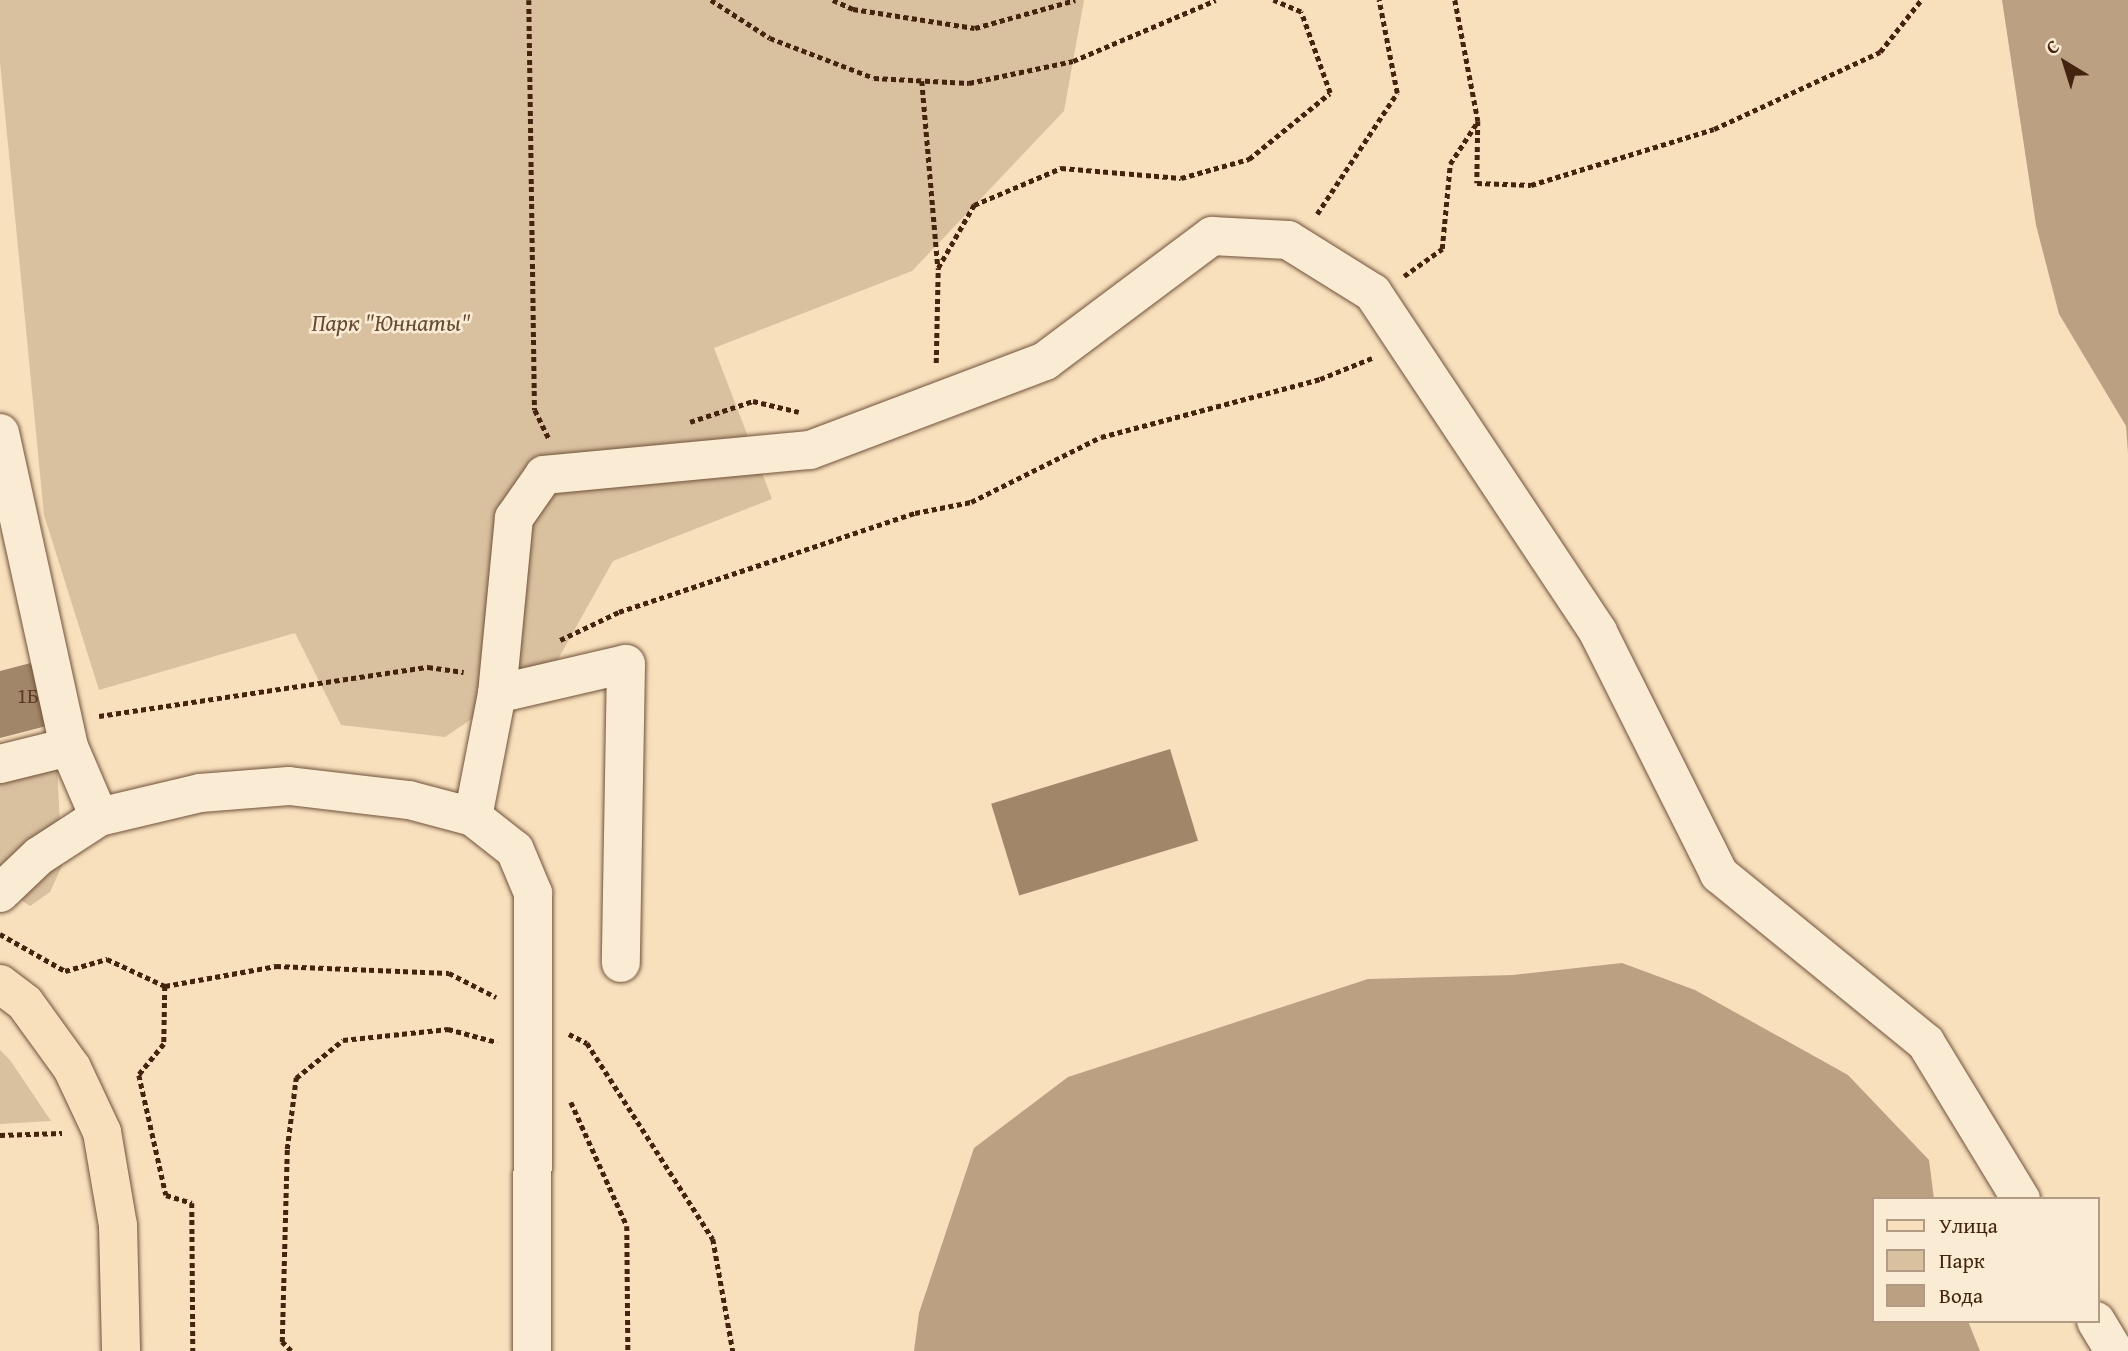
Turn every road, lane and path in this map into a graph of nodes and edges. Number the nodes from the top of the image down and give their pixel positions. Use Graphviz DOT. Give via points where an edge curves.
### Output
graph roads {
  1 [pos="529,0"];
  2 [pos="711,0"];
  3 [pos="833,0"];
  4 [pos="1075,0"];
  5 [pos="1216,0"];
  6 [pos="1273,0"];
  7 [pos="1379,0"];
  8 [pos="1455,0"];
  9 [pos="1921,0"];
  10 [pos="922,80"];
  11 [pos="1478,121"];
  12 [pos="1287,240"];
  13 [pos="938,268"];
  14 [pos="1376,296"];
  15 [pos="1381,354"];
  16 [pos="935,369"];
  17 [pos="815,416"];
  18 [pos="682,425"];
  19 [pos="552,445"];
  20 [pos="3,454"];
  21 [pos="498,681"];
  22 [pos="67,735"];
  23 [pos="0,764"];
  24 [pos="99,817"];
  25 [pos="473,817"];
  26 [pos="0,893"];
  27 [pos="0,934"];
  28 [pos="621,963"];
  29 [pos="0,984"];
  30 [pos="165,986"];
  31 [pos="536,1017"];
  32 [pos="536,1060"];
  33 [pos="102,1132"];
  34 [pos="0,1135"];
  35 [pos="2020,1197"];
  36 [pos="2097,1323"];
  37 [pos="121,1351"];
  38 [pos="193,1351"];
  39 [pos="291,1351"];
  40 [pos="532,1351"];
  41 [pos="628,1351"];
  42 [pos="733,1351"];
  43 [pos="2114,1351"];
  1 -- 19 [label="path" via="535,410"];
  2 -- 10 [label="path" via="770,38 874,78"];
  3 -- 4 [label="path" via="853,9 975,29"];
  5 -- 10 [label="path" via="1073,61 969,83"];
  6 -- 13 [label="path" via="1301,12 1330,93 1249,159 1181,178 1061,168 974,205"];
  7 -- 12 [label="path" via="1397,93 1324,207"];
  8 -- 11 [label="path"];
  9 -- 11 [label="path" via="1880,52 1714,128 1531,185 1477,183"];
  10 -- 13 [label="path"];
  11 -- 14 [label="path" via="1450,164 1442,249"];
  12 -- 14 [label="street"];
  12 -- 21 [label="street" via="1212,236 1045,361 810,450 544,475 514,518"];
  13 -- 16 [label="path"];
  14 -- 35 [label="street" via="1598,632 1719,874 1926,1043"];
  15 -- 21 [label="path" via="1306,383 1101,437 971,502 915,513 619,612"];
  17 -- 18 [label="path" via="753,401"];
  20 -- 22 [label="street"];
  21 -- 22 [label="path" via="428,667 200,696"];
  21 -- 25 [label="street"];
  21 -- 28 [label="street" via="626,664"];
  22 -- 23 [label="street"];
  22 -- 24 [label="street"];
  24 -- 25 [label="street" via="200,793 289,786 409,800"];
  24 -- 26 [label="street" via="39,856"];
  25 -- 31 [label="street" via="515,850 533,893"];
  27 -- 30 [label="path" via="65,971 107,959"];
  29 -- 33 [label="main road" via="24,1003 72,1069"];
  30 -- 31 [label="path" via="276,966 449,973"];
  30 -- 38 [label="path" via="164,1044 138,1075 166,1195 192,1203"];
  31 -- 32 [label="street"];
  31 -- 42 [label="path" via="587,1043 713,1240"];
  32 -- 39 [label="path" via="510,1045 448,1029 343,1040 296,1078 282,1342"];
  32 -- 40 [label="street"];
  32 -- 41 [label="path" via="557,1073 627,1226"];
  33 -- 34 [label="path"];
  33 -- 37 [label="main road" via="117,1226"];
  36 -- 43 [label="street"];
}
